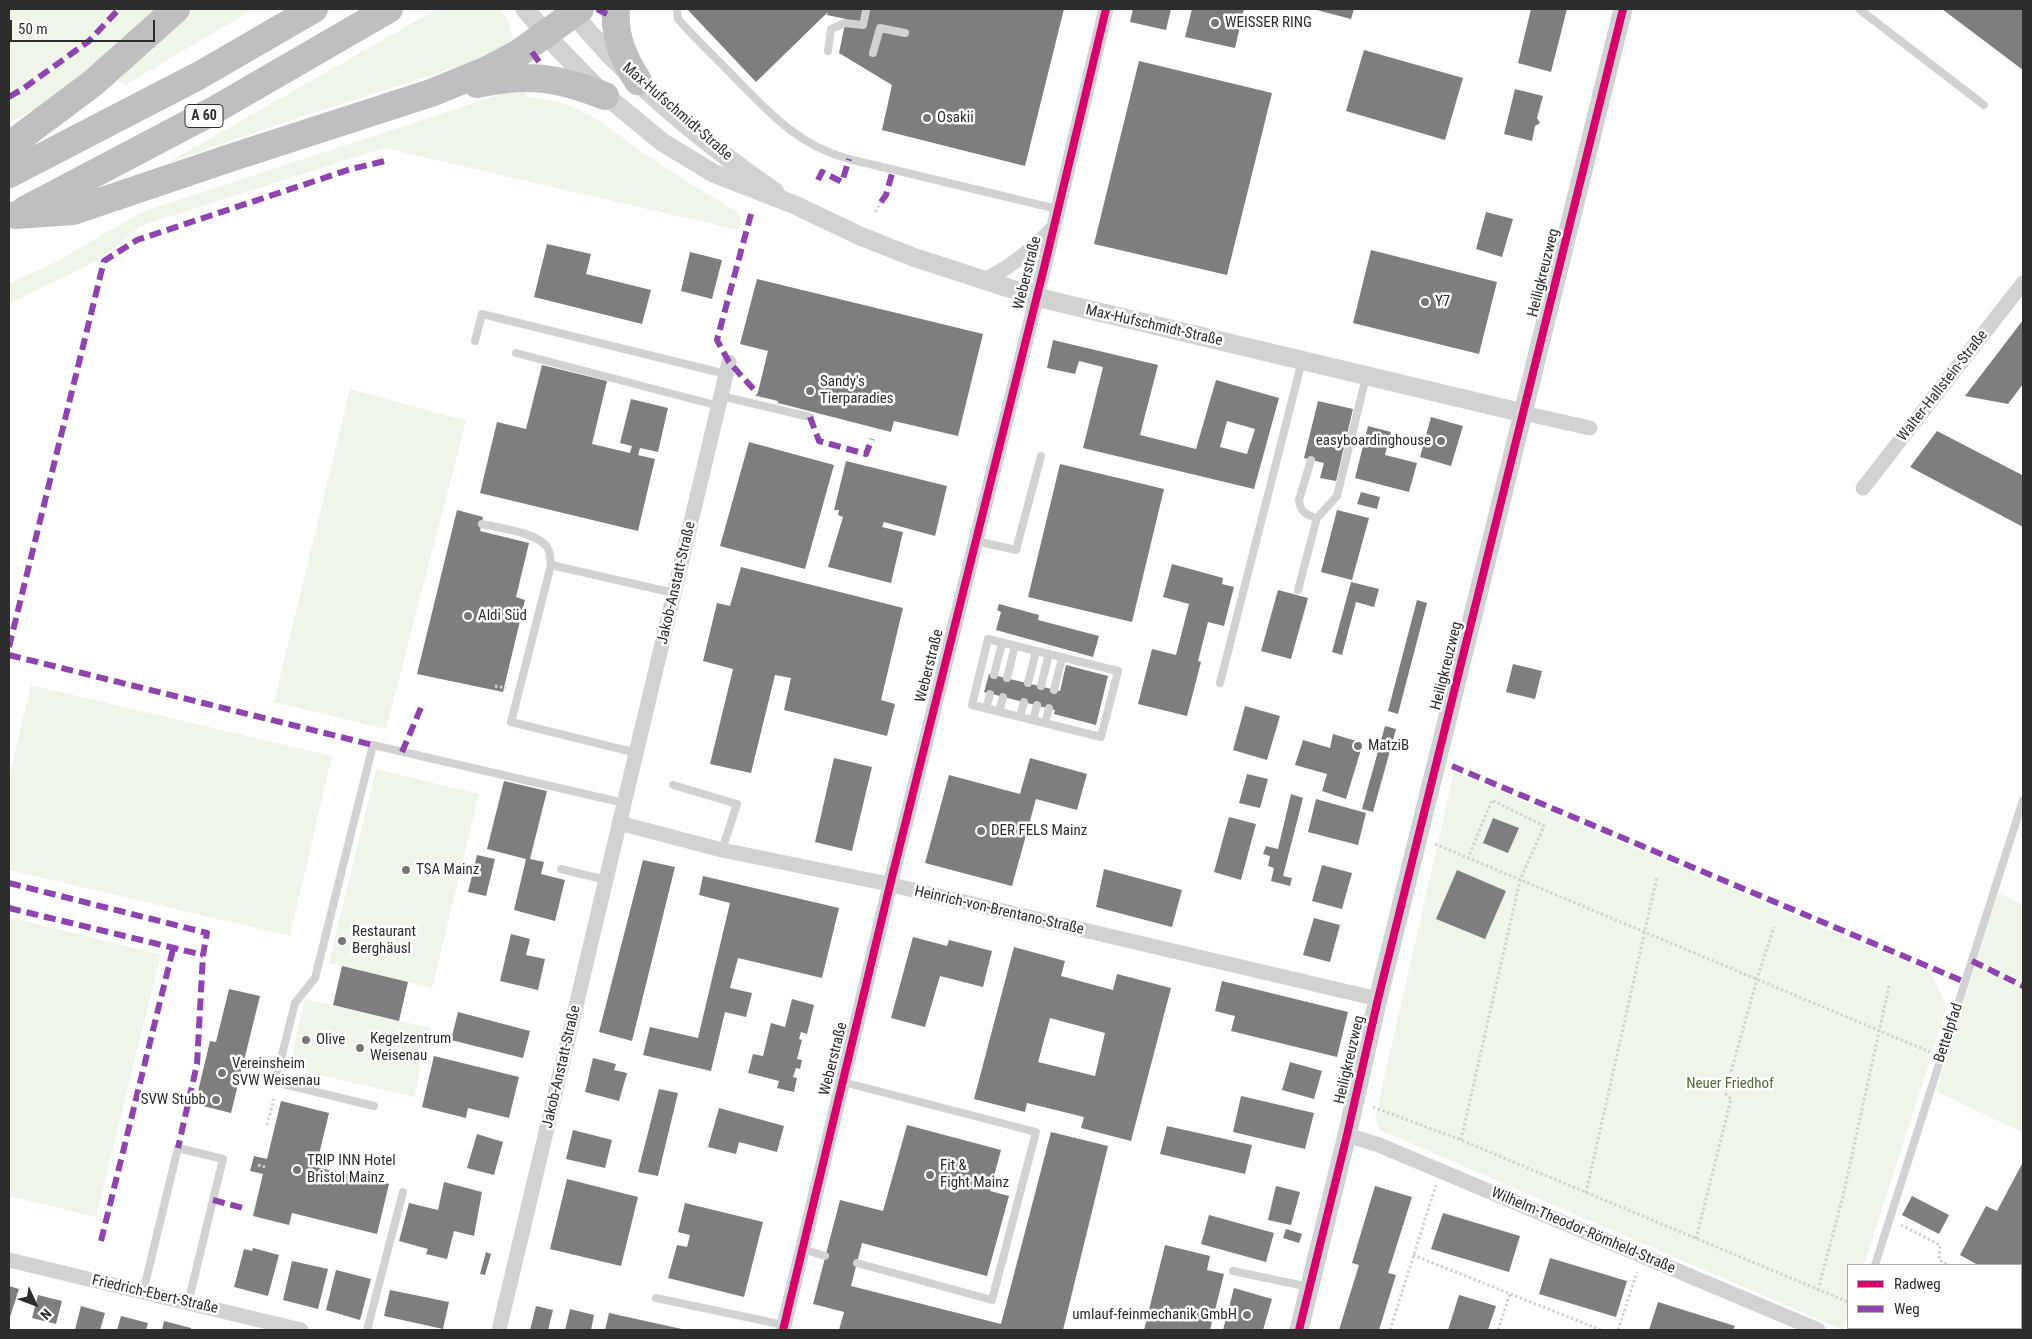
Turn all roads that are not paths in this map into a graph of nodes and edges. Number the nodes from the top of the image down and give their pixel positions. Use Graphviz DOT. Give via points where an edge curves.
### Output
graph roads {
  1 [pos="176,9"];
  2 [pos="314,9"];
  3 [pos="389,9"];
  4 [pos="525,9"];
  5 [pos="616,9"];
  6 [pos="677,9"];
  7 [pos="1106,9"];
  8 [pos="1623,9"];
  9 [pos="1859,9"];
  10 [pos="574,11"];
  11 [pos="866,11"];
  12 [pos="906,33"];
  13 [pos="546,34"];
  14 [pos="828,51"];
  15 [pos="873,52"];
  16 [pos="638,81"];
  17 [pos="431,93"];
  18 [pos="605,96"];
  19 [pos="1984,105"];
  20 [pos="9,146"];
  21 [pos="9,174"];
  22 [pos="795,205"];
  23 [pos="1057,209"];
  24 [pos="12,216"];
  25 [pos="1052,229"];
  26 [pos="982,281"];
  27 [pos="2023,283"];
  28 [pos="1036,298"];
  29 [pos="475,341"];
  30 [pos="516,353"];
  31 [pos="1302,362"];
  32 [pos="728,368"];
  33 [pos="1366,376"];
  34 [pos="720,401"];
  35 [pos="1523,413"];
  36 [pos="810,417"];
  37 [pos="1590,428"];
  38 [pos="1041,456"];
  39 [pos="1310,460"];
  40 [pos="1863,488"];
  41 [pos="1317,518"];
  42 [pos="482,524"];
  43 [pos="976,541"];
  44 [pos="550,565"];
  45 [pos="1298,590"];
  46 [pos="674,593"];
  47 [pos="1002,643"];
  48 [pos="1015,646"];
  49 [pos="1036,651"];
  50 [pos="1049,654"];
  51 [pos="1062,658"];
  52 [pos="994,675"];
  53 [pos="1007,678"];
  54 [pos="1028,683"];
  55 [pos="1220,683"];
  56 [pos="1042,686"];
  57 [pos="1054,690"];
  58 [pos="990,694"];
  59 [pos="1003,697"];
  60 [pos="1024,702"];
  61 [pos="1037,705"];
  62 [pos="1049,708"];
  63 [pos="986,709"];
  64 [pos="999,712"];
  65 [pos="1020,717"];
  66 [pos="1033,720"];
  67 [pos="1045,723"];
  68 [pos="636,753"];
  69 [pos="673,785"];
  70 [pos="2023,800"];
  71 [pos="624,803"];
  72 [pos="619,822"];
  73 [pos="722,850"];
  74 [pos="561,869"];
  75 [pos="606,880"];
  76 [pos="890,885"];
  77 [pos="1378,999"];
  78 [pos="843,1082"];
  79 [pos="374,1106"];
  80 [pos="1347,1135"];
  81 [pos="403,1192"];
  82 [pos="802,1249"];
  83 [pos="826,1256"];
  84 [pos="9,1260"];
  85 [pos="857,1263"];
  86 [pos="1875,1264"];
  87 [pos="1232,1271"];
  88 [pos="1309,1287"];
  89 [pos="143,1292"];
  90 [pos="656,1298"];
  91 [pos="188,1303"];
  92 [pos="783,1328"];
  93 [pos="301,1330"];
  94 [pos="367,1330"];
  95 [pos="499,1330"];
  96 [pos="1299,1330"];
  97 [pos="1818,1330"];
  1 -- 20 [label="highway" via="93,83"];
  2 -- 21 [label="highway, A 60" via="200,75"];
  3 -- 24 [label="highway, A 60" via="211,112"];
  4 -- 13 [label="street, Max-Hufschmidt-Straße"];
  5 -- 16 [label="highway" via="620,47"];
  6 -- 23 [label="lane" via="678,19 776,120 816,147 844,157"];
  7 -- 23 [label="street, Weberstraße"];
  8 -- 35 [label="street, Heiligkreuzweg"];
  9 -- 19 [label="lane"];
  10 -- 13 [label="highway"];
  10 -- 16 [label="street, Max-Hufschmidt-Straße"];
  11 -- 14 [label="lane" via="863,25 845,23 831,29"];
  12 -- 15 [label="lane" via="880,28"];
  13 -- 17 [label="highway" via="485,71"];
  13 -- 18 [label="street, Max-Hufschmidt-Straße"];
  16 -- 22 [label="street, Max-Hufschmidt-Straße" via="701,136"];
  17 -- 18 [label="highway" via="496,80 531,77 556,80"];
  17 -- 24 [label="highway" via="73,211"];
  18 -- 22 [label="street, Max-Hufschmidt-Straße" via="691,161 735,184"];
  22 -- 26 [label="street, Max-Hufschmidt-Straße" via="860,236"];
  23 -- 25 [label="street, Weberstraße"];
  25 -- 26 [label="street, Weberstraße" via="1020,260"];
  25 -- 28 [label="street, Weberstraße"];
  26 -- 28 [label="street, Max-Hufschmidt-Straße"];
  27 -- 40 [label="street, Walter-Hallstein-Straße"];
  28 -- 31 [label="street, Max-Hufschmidt-Straße"];
  28 -- 43 [label="street, Weberstraße"];
  29 -- 32 [label="lane" via="482,314"];
  30 -- 34 [label="lane"];
  31 -- 33 [label="street, Max-Hufschmidt-Straße"];
  31 -- 55 [label="lane"];
  32 -- 34 [label="street, Jakob-Anstatt-Straße"];
  33 -- 35 [label="street, Max-Hufschmidt-Straße"];
  33 -- 41 [label="lane" via="1337,496"];
  34 -- 36 [label="lane"];
  34 -- 46 [label="street, Jakob-Anstatt-Straße"];
  35 -- 37 [label="street"];
  35 -- 77 [label="street, Heiligkreuzweg"];
  38 -- 43 [label="lane" via="1016,550"];
  39 -- 41 [label="lane" via="1299,500 1300,507 1309,516"];
  41 -- 45 [label="lane"];
  42 -- 44 [label="lane" via="543,542 548,549"];
  43 -- 76 [label="street, Weberstraße"];
  44 -- 46 [label="lane"];
  44 -- 68 [label="lane" via="511,722"];
  46 -- 68 [label="street, Jakob-Anstatt-Straße"];
  47 -- 48 [label="lane"];
  47 -- 52 [label="lane"];
  47 -- 63 [label="lane" via="988,639 972,705"];
  48 -- 49 [label="lane"];
  48 -- 53 [label="lane"];
  49 -- 50 [label="lane"];
  49 -- 54 [label="lane"];
  50 -- 51 [label="lane"];
  50 -- 56 [label="lane"];
  51 -- 57 [label="lane"];
  51 -- 67 [label="lane" via="1118,671 1101,737"];
  58 -- 63 [label="lane"];
  59 -- 64 [label="lane"];
  60 -- 65 [label="lane"];
  61 -- 66 [label="lane"];
  62 -- 67 [label="lane"];
  63 -- 64 [label="lane"];
  64 -- 65 [label="lane"];
  65 -- 66 [label="lane"];
  66 -- 67 [label="lane"];
  68 -- 71 [label="street, Jakob-Anstatt-Straße"];
  69 -- 73 [label="lane" via="737,804"];
  70 -- 86 [label="lane, Bettelpfad"];
  71 -- 72 [label="street, Jakob-Anstatt-Straße"];
  71 -- 79 [label="lane" via="373,745 315,978 295,1003 275,1082"];
  72 -- 73 [label="street, Heinrich-von-Brentano-Straße"];
  72 -- 75 [label="street, Jakob-Anstatt-Straße"];
  73 -- 76 [label="street, Heinrich-von-Brentano-Straße"];
  74 -- 75 [label="lane"];
  75 -- 95 [label="street, Jakob-Anstatt-Straße"];
  76 -- 77 [label="street, Heinrich-von-Brentano-Straße"];
  76 -- 78 [label="street, Weberstraße"];
  77 -- 80 [label="street, Heiligkreuzweg"];
  78 -- 82 [label="street, Weberstraße"];
  78 -- 85 [label="lane" via="1036,1132 992,1300"];
  80 -- 88 [label="street, Heiligkreuzweg"];
  80 -- 97 [label="street, Wilhelm-Theodor-Römheld-Straße" via="1379,1145"];
  81 -- 94 [label="lane"];
  82 -- 83 [label="lane"];
  82 -- 92 [label="street, Weberstraße"];
  84 -- 89 [label="street, Friedrich-Ebert-Straße"];
  87 -- 88 [label="lane"];
  88 -- 96 [label="street, Heiligkreuzweg"];
  89 -- 91 [label="street, Friedrich-Ebert-Straße"];
  89 -- 91 [label="lane" via="178,1148 196,1152 223,1159"];
  90 -- 92 [label="lane"];
  91 -- 93 [label="street, Friedrich-Ebert-Straße"];
}
